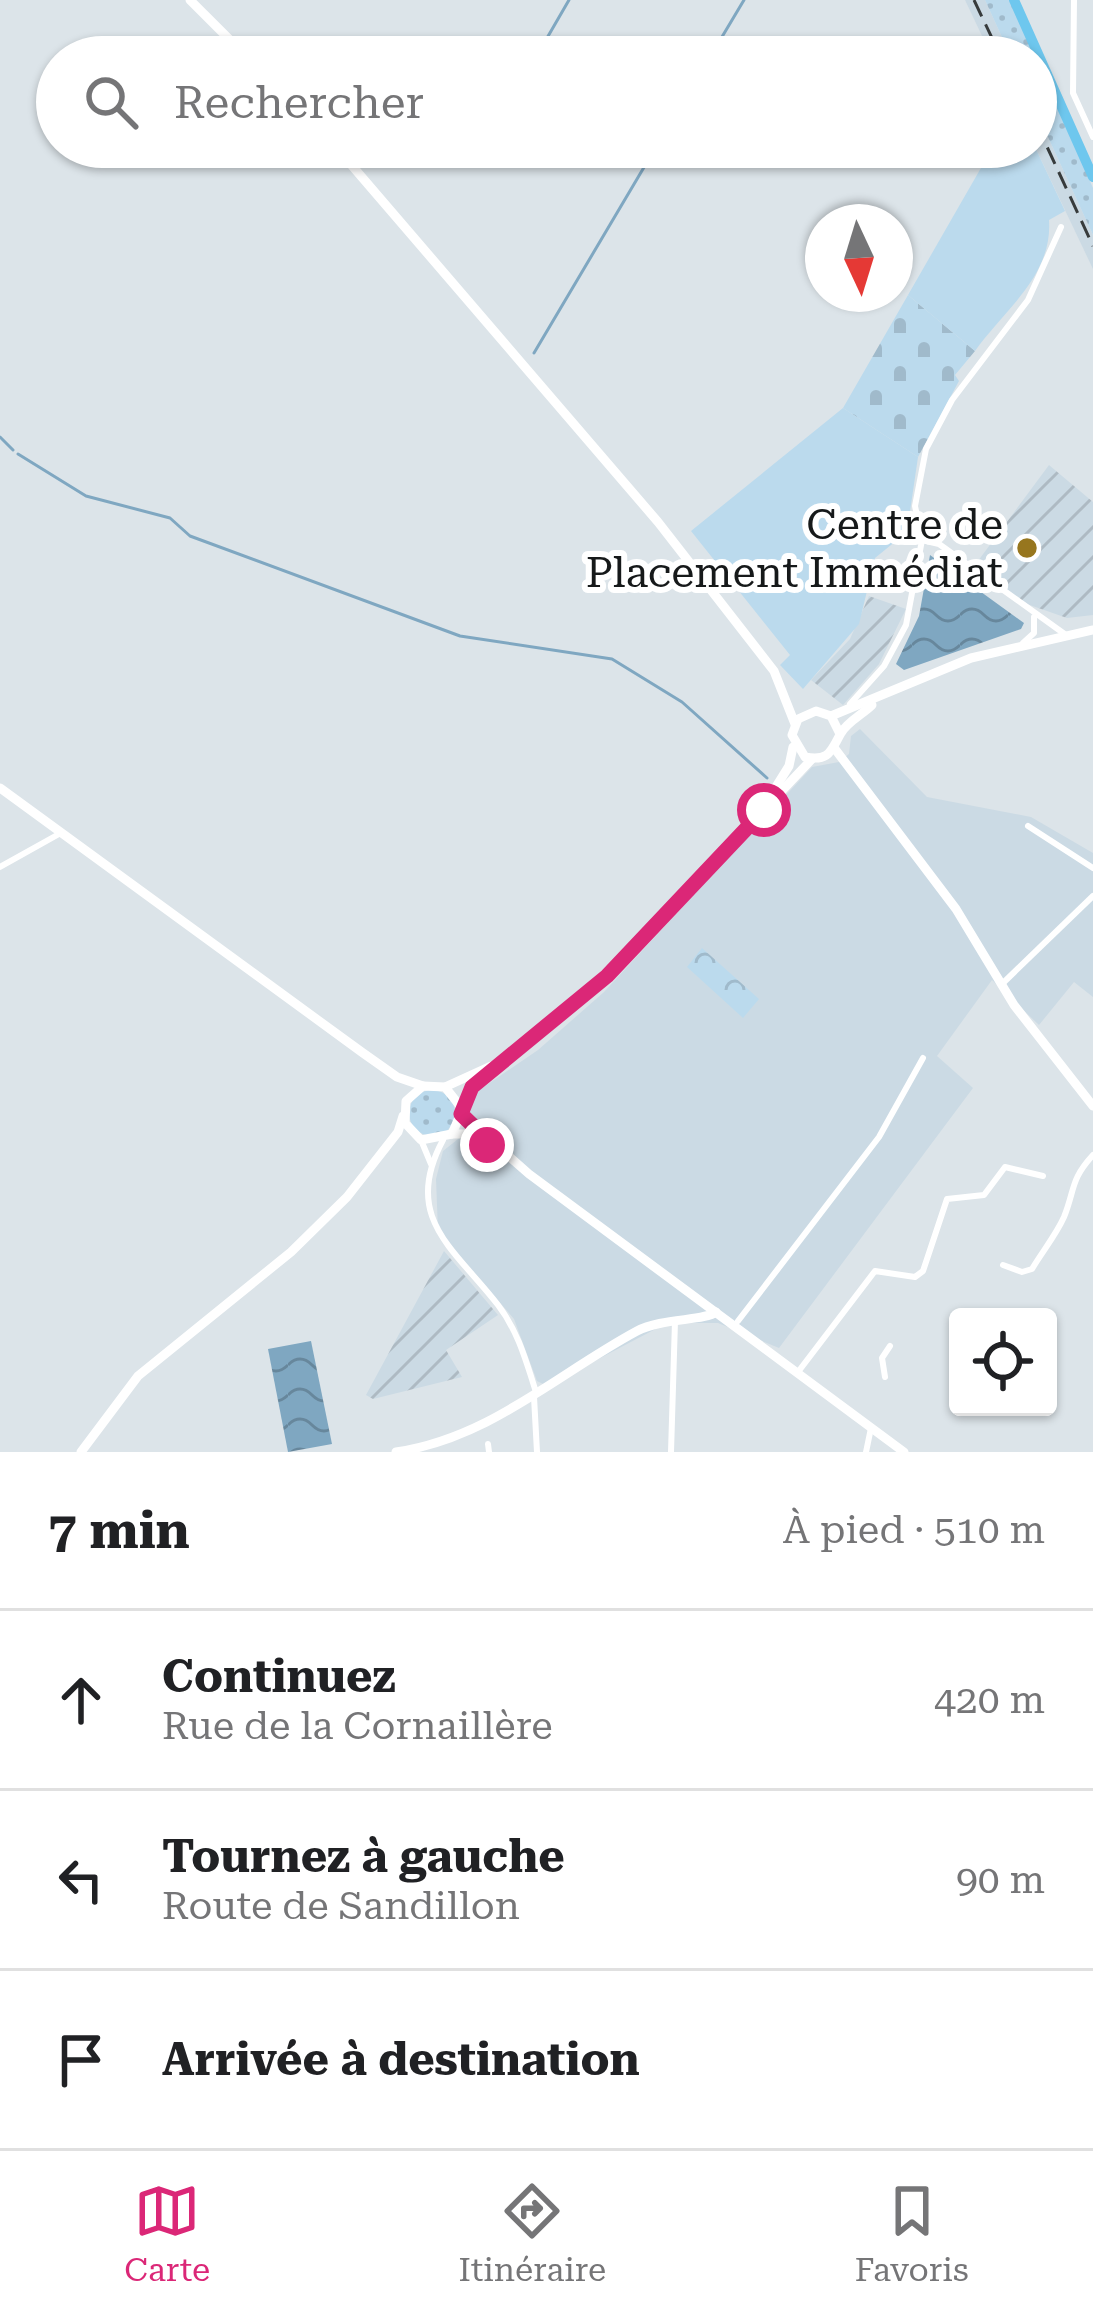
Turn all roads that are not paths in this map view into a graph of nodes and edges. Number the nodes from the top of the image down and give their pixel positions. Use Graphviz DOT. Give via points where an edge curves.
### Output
graph roads {
  1 [pos="190,0"];
  2 [pos="1014,0"];
  3 [pos="1074,0"];
  4 [pos="226,36"];
  5 [pos="1030,36"];
  6 [pos="1057,97"];
  7 [pos="1093,136"];
  8 [pos="355,168"];
  9 [pos="1093,178"];
  10 [pos="1060,227"];
  11 [pos="922,540"];
  12 [pos="1028,610"];
  13 [pos="1066,635"];
  14 [pos="1091,635"];
  15 [pos="1023,643"];
  16 [pos="784,688"];
  17 [pos="878,699"];
  18 [pos="850,704"];
  19 [pos="807,713"];
  20 [pos="831,716"];
  21 [pos="795,724"];
  22 [pos="840,734"];
  23 [pos="793,741"];
  24 [pos="835,749"];
  25 [pos="812,758"];
  26 [pos="0,788"];
  27 [pos="762,812"];
  28 [pos="1028,826"];
  29 [pos="62,832"];
  30 [pos="0,867"];
  31 [pos="1093,868"];
  32 [pos="1093,896"];
  33 [pos="1000,986"];
  34 [pos="363,1053"];
  35 [pos="923,1058"];
  36 [pos="507,1059"];
  37 [pos="423,1086"];
  38 [pos="445,1088"];
  39 [pos="406,1100"];
  40 [pos="1093,1106"];
  41 [pos="403,1116"];
  42 [pos="464,1119"];
  43 [pos="417,1137"];
  44 [pos="448,1137"];
  45 [pos="1093,1155"];
  46 [pos="1043,1176"];
  47 [pos="431,1181"];
  48 [pos="350,1194"];
  49 [pos="1004,1265"];
  50 [pos="716,1312"];
  51 [pos="676,1317"];
  52 [pos="738,1321"];
  53 [pos="890,1346"];
  54 [pos="797,1373"];
  55 [pos="885,1377"];
  56 [pos="536,1396"];
  57 [pos="871,1429"];
  58 [pos="81,1452"];
  59 [pos="397,1452"];
  60 [pos="537,1452"];
  61 [pos="670,1452"];
  62 [pos="866,1452"];
  63 [pos="904,1452"];
  1 -- 4 [label="main road"];
  2 -- 5 [label="main road"];
  3 -- 7 [label="street" via="1073,93"];
  6 -- 9 [label="main road"];
  8 -- 16 [label="main road" via="617,471"];
  10 -- 11 [label="street" via="1028,300 952,400 926,449 916,506"];
  11 -- 12 [label="street" via="939,544"];
  11 -- 18 [label="street" via="898,644"];
  12 -- 13 [label="street"];
  12 -- 15 [label="street" via="1037,625"];
  13 -- 14 [label="main road"];
  13 -- 15 [label="main road"];
  15 -- 17 [label="main road"];
  16 -- 19 [label="main road"];
  16 -- 21 [label="main road"];
  17 -- 20 [label="main road"];
  17 -- 22 [label="main road"];
  19 -- 20 [label="main road"];
  19 -- 21 [label="main road"];
  20 -- 22 [label="main road"];
  21 -- 23 [label="main road"];
  22 -- 24 [label="main road"];
  23 -- 25 [label="main road"];
  23 -- 27 [label="main road" via="789,766"];
  24 -- 25 [label="main road"];
  24 -- 33 [label="main road" via="956,909"];
  25 -- 27 [label="main road"];
  26 -- 29 [label="main road"];
  27 -- 36 [label="main road" via="607,976"];
  28 -- 31 [label="street"];
  29 -- 30 [label="street"];
  29 -- 34 [label="main road"];
  32 -- 33 [label="street"];
  33 -- 40 [label="main road"];
  34 -- 37 [label="main road"];
  34 -- 39 [label="main road"];
  35 -- 52 [label="street" via="879,1137"];
  36 -- 38 [label="main road"];
  36 -- 42 [label="main road" via="472,1087"];
  37 -- 38 [label="main road"];
  37 -- 39 [label="main road"];
  38 -- 42 [label="main road"];
  39 -- 41 [label="main road"];
  41 -- 43 [label="main road"];
  41 -- 48 [label="main road"];
  42 -- 44 [label="main road"];
  42 -- 44 [label="main road"];
  42 -- 50 [label="main road"];
  43 -- 44 [label="main road"];
  43 -- 47 [label="street" via="429,1153"];
  43 -- 48 [label="main road" via="400,1142"];
  44 -- 47 [label="street"];
  45 -- 49 [label="street" via="1077,1172 1063,1218 1032,1269"];
  46 -- 54 [label="street" via="1005,1167 984,1195 947,1198 923,1270 915,1277 875,1271"];
  47 -- 56 [label="street" via="435,1230 510,1322"];
  48 -- 58 [label="main road" via="138,1376"];
  50 -- 51 [label="main road"];
  50 -- 54 [label="main road"];
  51 -- 56 [label="main road" via="632,1334"];
  51 -- 61 [label="street"];
  53 -- 55 [label="street"];
  54 -- 57 [label="main road"];
  56 -- 59 [label="main road" via="454,1438"];
  56 -- 60 [label="street"];
  57 -- 62 [label="street"];
  57 -- 63 [label="main road"];
}
